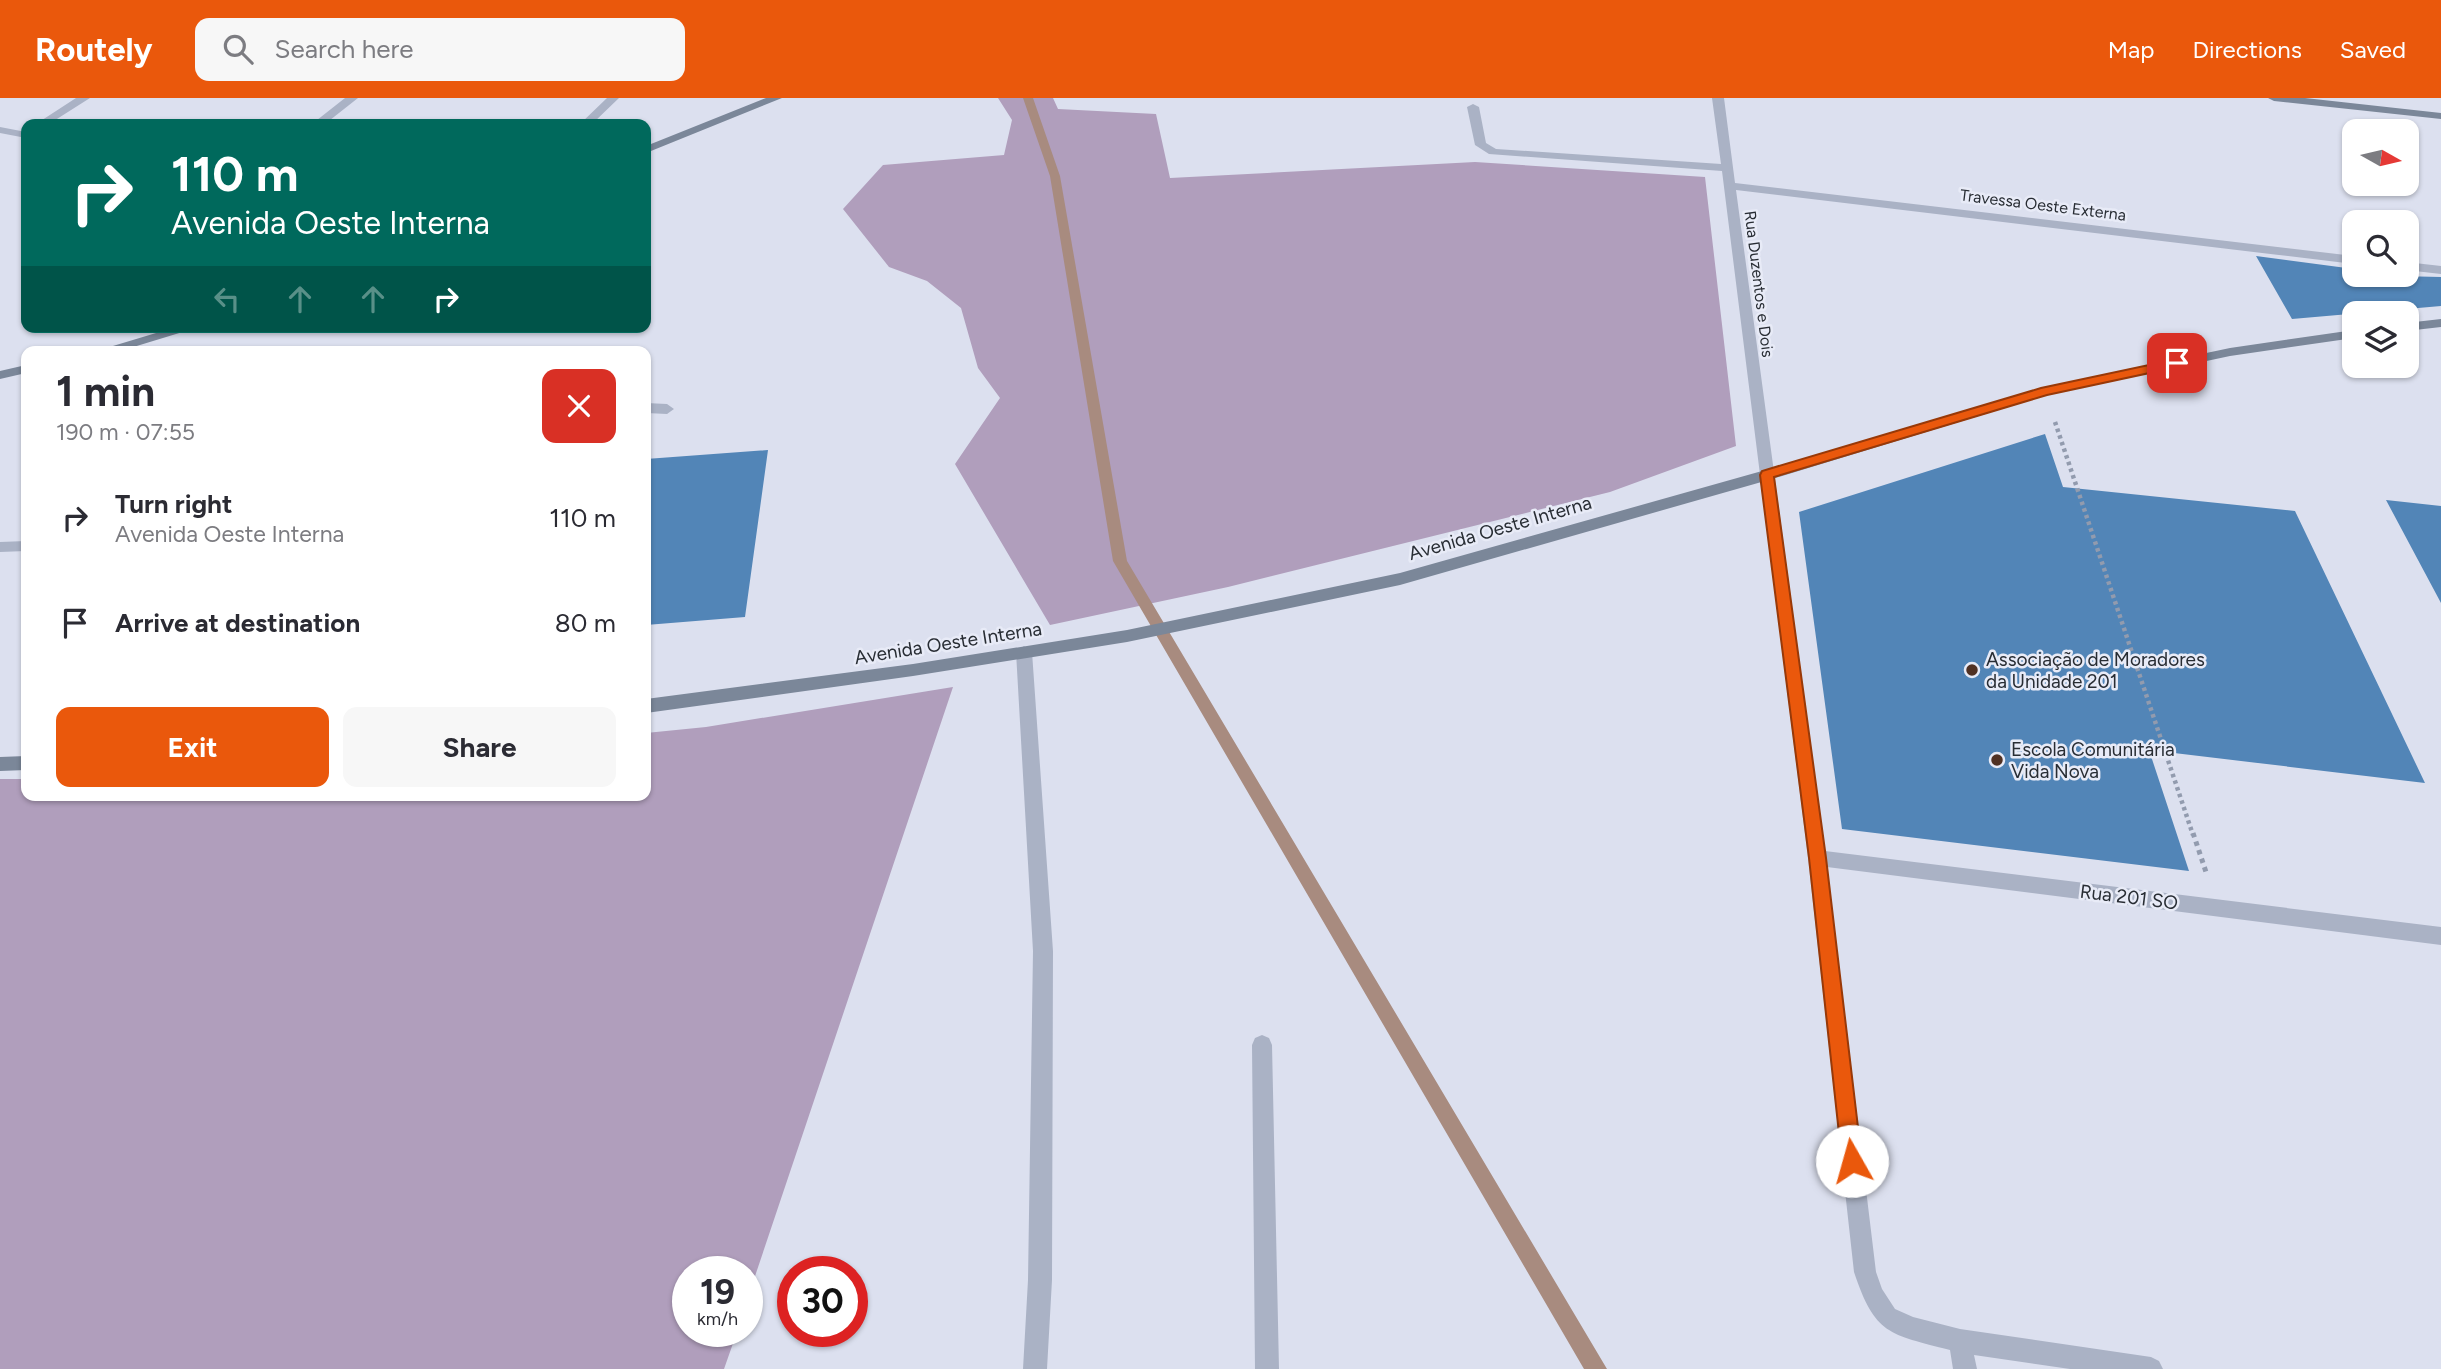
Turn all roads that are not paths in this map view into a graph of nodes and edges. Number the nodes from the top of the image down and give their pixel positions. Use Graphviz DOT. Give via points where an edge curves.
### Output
graph roads {
  1 [pos="84,98"];
  2 [pos="352,98"];
  3 [pos="614,98"];
  4 [pos="776,98"];
  5 [pos="1718,98"];
  6 [pos="2274,98"];
  7 [pos="763,100"];
  8 [pos="1473,107"];
  9 [pos="2441,117"];
  10 [pos="50,119"];
  11 [pos="325,119"];
  12 [pos="591,119"];
  13 [pos="0,130"];
  14 [pos="21,134"];
  15 [pos="651,148"];
  16 [pos="1727,168"];
  17 [pos="1729,186"];
  18 [pos="2342,259"];
  19 [pos="2419,267"];
  20 [pos="2441,270"];
  21 [pos="2441,323"];
  22 [pos="2419,326"];
  23 [pos="170,333"];
  24 [pos="2342,336"];
  25 [pos="122,346"];
  26 [pos="21,370"];
  27 [pos="0,374"];
  28 [pos="651,408"];
  29 [pos="667,409"];
  30 [pos="1767,475"];
  31 [pos="21,546"];
  32 [pos="0,547"];
  33 [pos="1024,652"];
  34 [pos="651,705"];
  35 [pos="21,763"];
  36 [pos="0,764"];
  37 [pos="1817,858"];
  38 [pos="2441,936"];
  39 [pos="1262,1045"];
  40 [pos="1960,1341"];
  41 [pos="1035,1369"];
  42 [pos="1267,1369"];
  43 [pos="1965,1369"];
  44 [pos="2151,1369"];
  1 -- 10 [label="street"];
  2 -- 11 [label="street"];
  3 -- 12 [label="street"];
  4 -- 7 [label="street"];
  5 -- 16 [label="street, Rua Duzentos e Dois"];
  6 -- 9 [label="street"];
  7 -- 15 [label="street"];
  8 -- 16 [label="street" via="1481,145 1493,152"];
  13 -- 14 [label="street"];
  16 -- 17 [label="street, Rua Duzentos e Dois"];
  17 -- 18 [label="street, Travessa Oeste Externa"];
  17 -- 30 [label="street, Rua Duzentos e Dois"];
  19 -- 20 [label="street"];
  21 -- 22 [label="street"];
  23 -- 25 [label="street"];
  24 -- 30 [label="street, Avenida Oeste Interna" via="2230,352 2045,391"];
  26 -- 27 [label="street"];
  28 -- 29 [label="street"];
  30 -- 33 [label="street, Avenida Oeste Interna" via="1400,579 1126,636"];
  30 -- 37 [label="street, Rua Duzentos e Dois"];
  31 -- 32 [label="street"];
  33 -- 34 [label="street, Avenida Oeste Interna"];
  33 -- 41 [label="street" via="1043,951"];
  35 -- 36 [label="street"];
  37 -- 38 [label="street, Rua 201 SO"];
  37 -- 40 [label="street, Rua Duzentos e Dois" via="1865,1272 1887,1317"];
  39 -- 42 [label="street"];
  40 -- 43 [label="street"];
  40 -- 44 [label="street, Rua Duzentos e Dois"];
}
